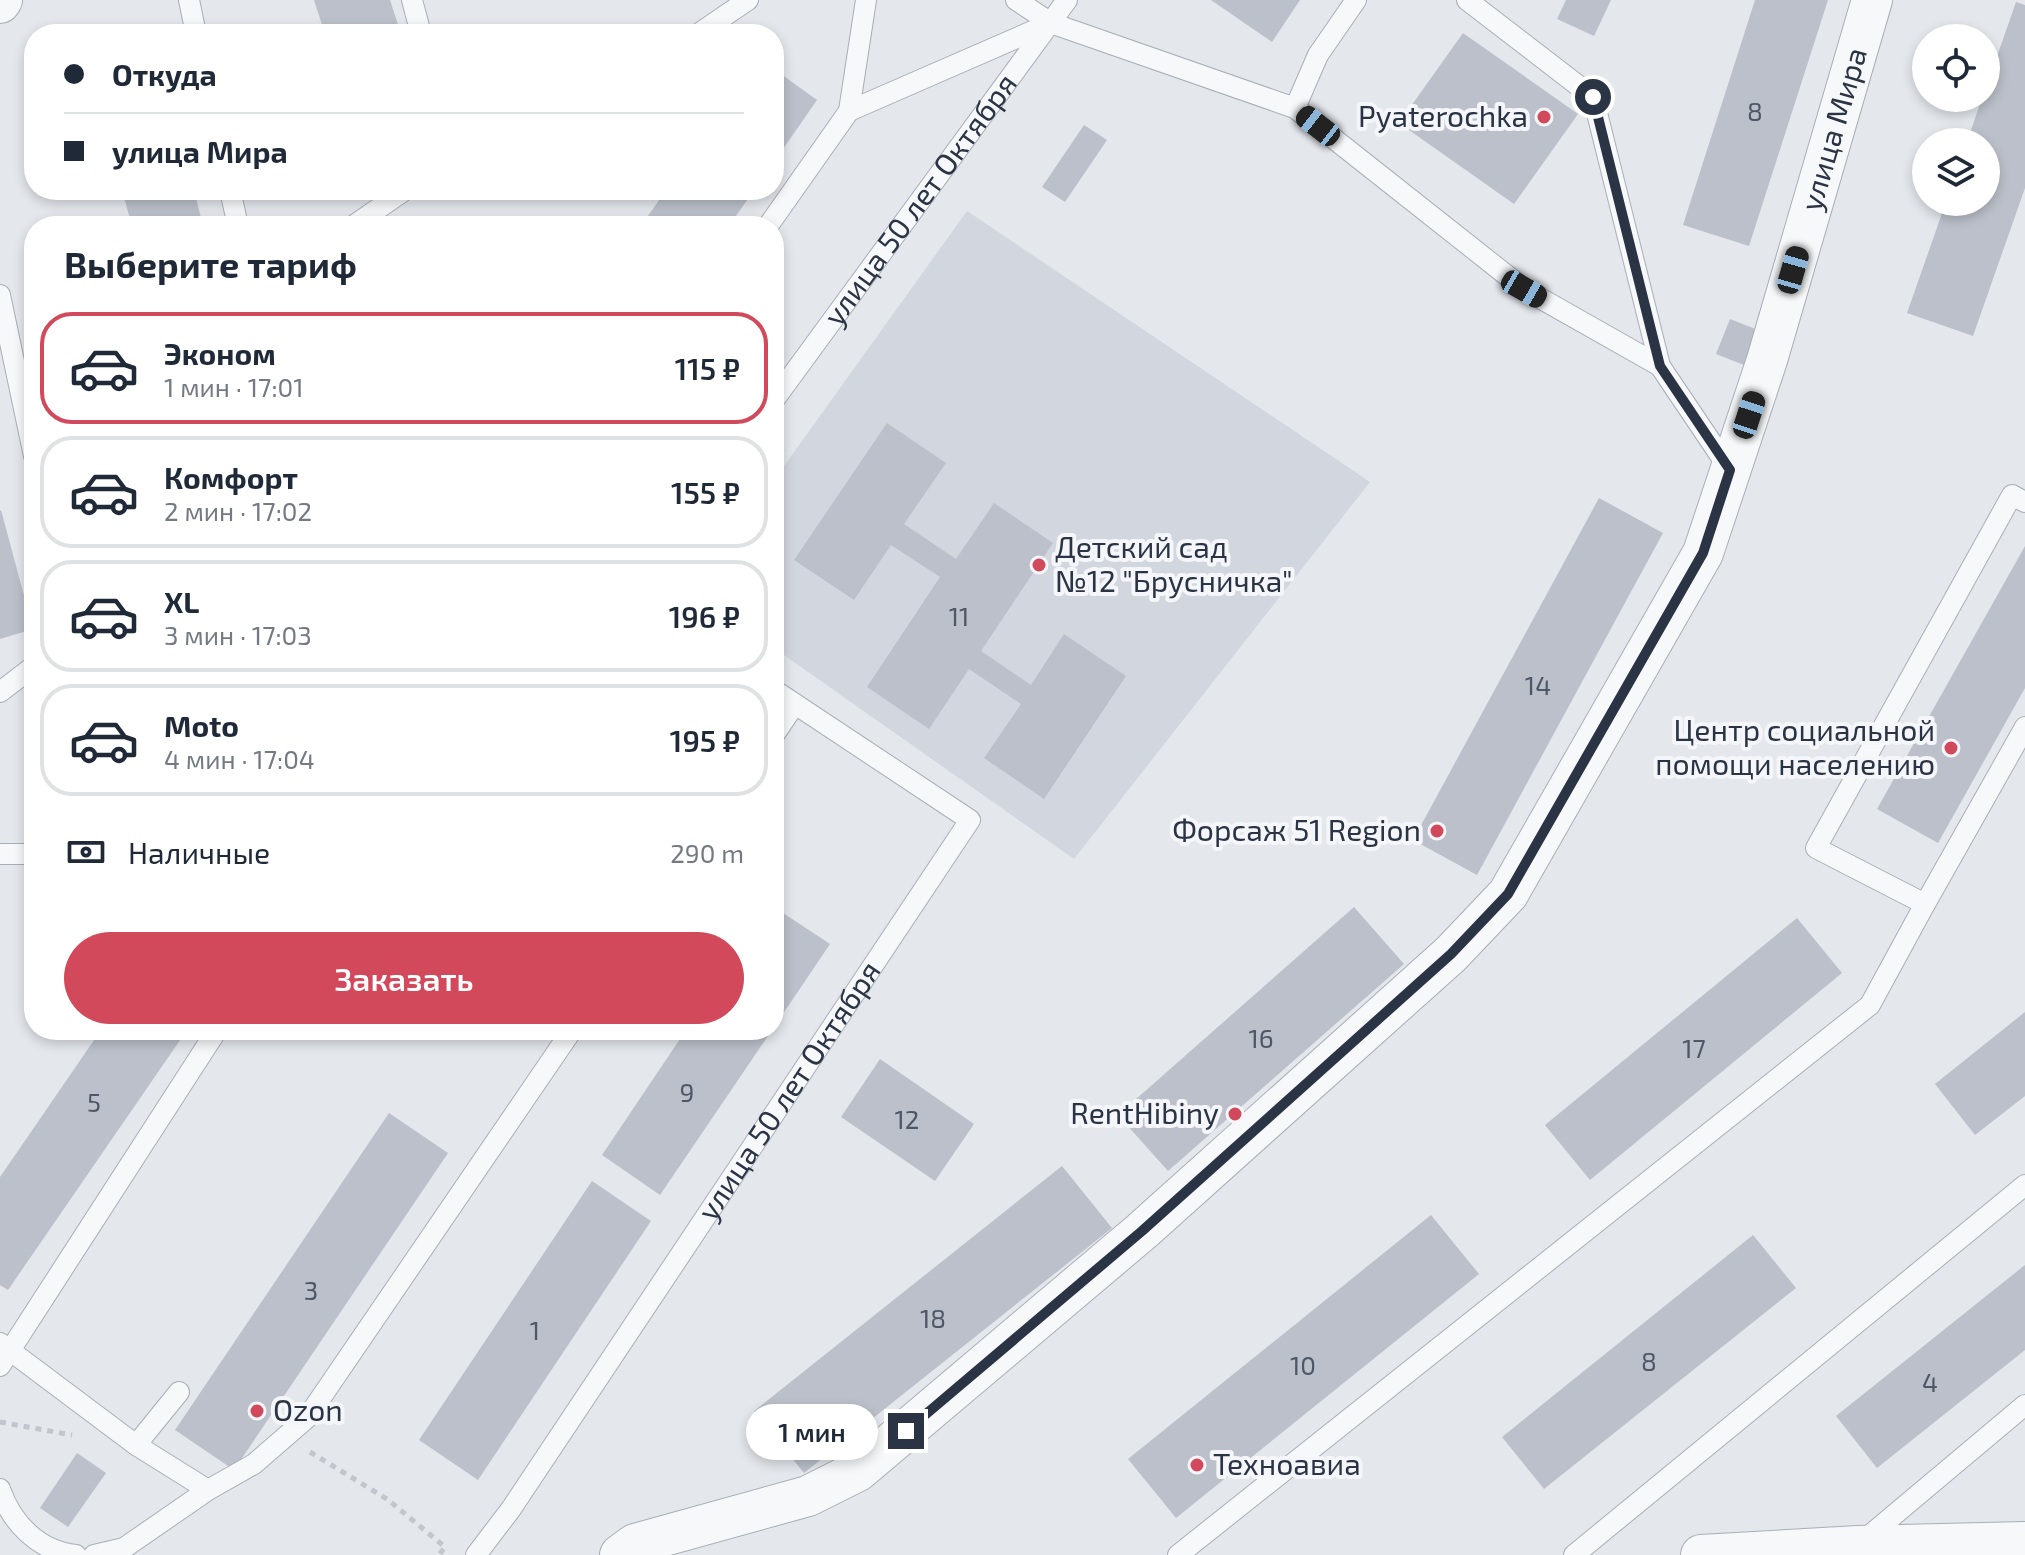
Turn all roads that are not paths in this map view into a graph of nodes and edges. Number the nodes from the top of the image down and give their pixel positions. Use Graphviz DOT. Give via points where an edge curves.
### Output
graph roads {
  1 [pos="189,0"];
  2 [pos="412,0"];
  3 [pos="748,0"];
  4 [pos="866,0"];
  5 [pos="1016,0"];
  6 [pos="1067,0"];
  7 [pos="1356,0"];
  8 [pos="1467,0"];
  9 [pos="1872,0"];
  10 [pos="1051,23"];
  11 [pos="194,24"];
  12 [pos="418,24"];
  13 [pos="713,24"];
  14 [pos="1295,108"];
  15 [pos="849,111"];
  16 [pos="391,200"];
  17 [pos="367,216"];
  18 [pos="775,216"];
  19 [pos="0,295"];
  20 [pos="1660,366"];
  21 [pos="784,386"];
  22 [pos="24,409"];
  23 [pos="1730,470"];
  24 [pos="2025,502"];
  25 [pos="24,674"];
  26 [pos="0,692"];
  27 [pos="784,697"];
  28 [pos="795,704"];
  29 [pos="784,720"];
  30 [pos="2025,727"];
  31 [pos="0,854"];
  32 [pos="24,854"];
  33 [pos="1925,904"];
  34 [pos="210,1040"];
  35 [pos="565,1040"];
  36 [pos="2025,1185"];
  37 [pos="3,1353"];
  38 [pos="179,1392"];
  39 [pos="2025,1405"];
  40 [pos="136,1445"];
  41 [pos="0,1489"];
  42 [pos="208,1490"];
  43 [pos="2025,1542"];
  44 [pos="1858,1546"];
  45 [pos="1720,1554"];
  46 [pos="76,1555"];
  47 [pos="94,1555"];
  48 [pos="476,1555"];
  49 [pos="620,1555"];
  50 [pos="1178,1555"];
  51 [pos="1574,1555"];
  1 -- 11 [label="lane"];
  2 -- 12 [label="lane"];
  3 -- 13 [label="lane"];
  4 -- 15 [label="lane"];
  5 -- 10 [label="lane"];
  6 -- 10 [label="lane, улица 50 лет Октября"];
  7 -- 14 [label="lane" via="1318,55"];
  8 -- 20 [label="lane" via="1593,97"];
  9 -- 23 [label="street, улица Мира"];
  10 -- 14 [label="lane"];
  10 -- 15 [label="lane"];
  10 -- 21 [label="lane, улица 50 лет Октября"];
  14 -- 20 [label="lane" via="1524,289"];
  15 -- 18 [label="lane"];
  16 -- 17 [label="lane"];
  19 -- 22 [label="lane"];
  20 -- 23 [label="lane"];
  23 -- 49 [label="street, улица Мира" via="1703,553 1508,894 1451,954 1142,1231 858,1471 808,1496 635,1544"];
  24 -- 33 [label="lane" via="2012,495 1816,848"];
  25 -- 26 [label="lane"];
  27 -- 28 [label="lane, улица 50 лет Октября"];
  28 -- 29 [label="lane"];
  28 -- 48 [label="lane, улица 50 лет Октября" via="970,820"];
  30 -- 33 [label="lane"];
  31 -- 32 [label="lane"];
  33 -- 50 [label="lane" via="1870,1005"];
  34 -- 37 [label="lane"];
  35 -- 42 [label="lane" via="307,1418 254,1464"];
  36 -- 51 [label="lane"];
  37 -- 40 [label="lane"];
  38 -- 40 [label="lane"];
  39 -- 44 [label="lane"];
  40 -- 42 [label="lane"];
  41 -- 46 [label="lane" via="17,1523 40,1543"];
  42 -- 47 [label="lane" via="124,1548"];
  43 -- 44 [label="street"];
  44 -- 45 [label="street"];
}
